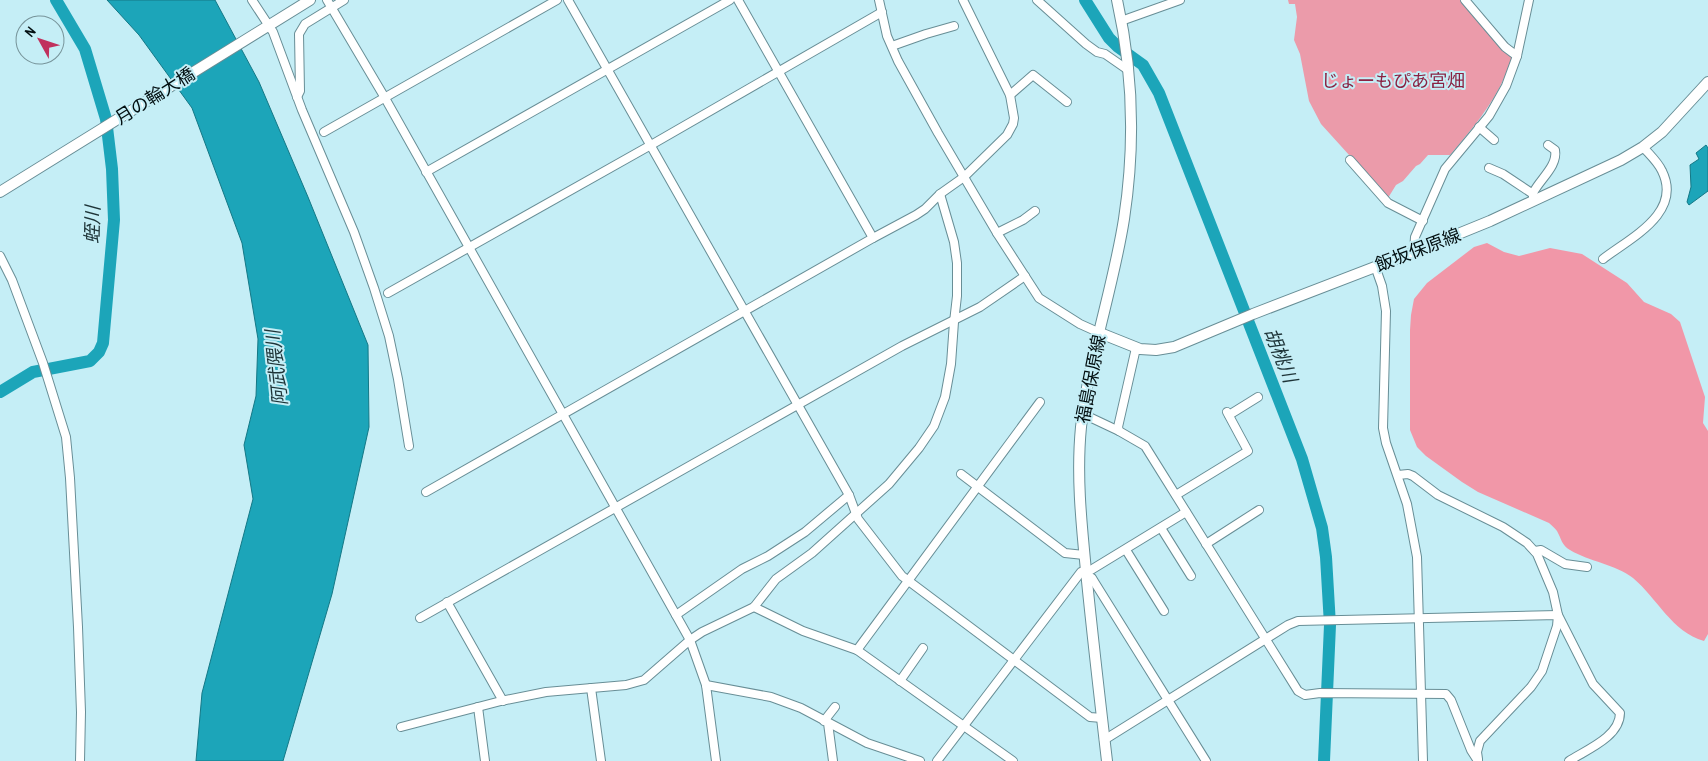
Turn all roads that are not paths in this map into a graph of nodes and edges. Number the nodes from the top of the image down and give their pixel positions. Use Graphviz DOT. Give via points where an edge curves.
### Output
graph roads {
  1 [pos="252,0"];
  2 [pos="310,0"];
  3 [pos="344,0"];
  4 [pos="557,0"];
  5 [pos="568,0"];
  6 [pos="730,0"];
  7 [pos="738,0"];
  8 [pos="879,0"];
  9 [pos="963,0"];
  10 [pos="1037,0"];
  11 [pos="1117,0"];
  12 [pos="1180,0"];
  13 [pos="1464,0"];
  14 [pos="1529,0"];
  15 [pos="329,4"];
  16 [pos="882,12"];
  17 [pos="1121,21"];
  18 [pos="270,25"];
  19 [pos="954,26"];
  20 [pos="892,46"];
  21 [pos="1517,56"];
  22 [pos="1127,67"];
  23 [pos="608,69"];
  24 [pos="779,72"];
  25 [pos="1708,82"];
  26 [pos="1010,95"];
  27 [pos="297,97"];
  28 [pos="385,98"];
  29 [pos="1067,102"];
  30 [pos="1479,127"];
  31 [pos="324,132"];
  32 [pos="1494,140"];
  33 [pos="1548,145"];
  34 [pos="651,146"];
  35 [pos="1643,147"];
  36 [pos="1350,160"];
  37 [pos="1489,168"];
  38 [pos="426,172"];
  39 [pos="964,177"];
  40 [pos="0,192"];
  41 [pos="940,194"];
  42 [pos="1533,198"];
  43 [pos="1035,210"];
  44 [pos="1422,221"];
  45 [pos="997,232"];
  46 [pos="873,238"];
  47 [pos="469,249"];
  48 [pos="1414,252"];
  49 [pos="0,256"];
  50 [pos="1603,258"];
  51 [pos="1375,266"];
  52 [pos="1025,276"];
  53 [pos="388,293"];
  54 [pos="746,312"];
  55 [pos="954,322"];
  56 [pos="1100,333"];
  57 [pos="1136,348"];
  58 [pos="1258,397"];
  59 [pos="1040,402"];
  60 [pos="798,404"];
  61 [pos="1083,414"];
  62 [pos="564,415"];
  63 [pos="1119,431"];
  64 [pos="409,446"];
  65 [pos="960,474"];
  66 [pos="1398,475"];
  67 [pos="978,487"];
  68 [pos="426,492"];
  69 [pos="850,495"];
  70 [pos="1176,495"];
  71 [pos="615,507"];
  72 [pos="1259,510"];
  73 [pos="1186,512"];
  74 [pos="855,514"];
  75 [pos="1161,528"];
  76 [pos="1206,544"];
  77 [pos="1126,550"];
  78 [pos="1535,551"];
  79 [pos="1084,555"];
  80 [pos="1587,567"];
  81 [pos="1086,573"];
  82 [pos="1191,576"];
  83 [pos="908,581"];
  84 [pos="447,602"];
  85 [pos="754,608"];
  86 [pos="1164,611"];
  87 [pos="676,615"];
  88 [pos="1558,615"];
  89 [pos="1418,617"];
  90 [pos="420,618"];
  91 [pos="1266,639"];
  92 [pos="690,640"];
  93 [pos="923,648"];
  94 [pos="857,650"];
  95 [pos="1013,659"];
  96 [pos="900,681"];
  97 [pos="706,685"];
  98 [pos="591,688"];
  99 [pos="1421,693"];
  100 [pos="503,700"];
  101 [pos="1168,700"];
  102 [pos="478,707"];
  103 [pos="835,707"];
  104 [pos="1102,718"];
  105 [pos="826,722"];
  106 [pos="964,726"];
  107 [pos="401,728"];
  108 [pos="1104,740"];
  109 [pos="1469,743"];
  110 [pos="1479,743"];
  111 [pos="80,761"];
  112 [pos="485,761"];
  113 [pos="601,761"];
  114 [pos="716,761"];
  115 [pos="833,761"];
  116 [pos="920,761"];
  117 [pos="937,761"];
  118 [pos="1014,761"];
  119 [pos="1107,761"];
  120 [pos="1206,761"];
  121 [pos="1423,761"];
  122 [pos="1478,761"];
  123 [pos="1569,761"];
  1 -- 18 [label="street"];
  2 -- 18 [label="main road, 月の輪大橋"];
  3 -- 15 [label="street"];
  4 -- 28 [label="street"];
  5 -- 23 [label="street"];
  6 -- 23 [label="street"];
  7 -- 24 [label="street"];
  8 -- 16 [label="street"];
  9 -- 26 [label="street"];
  10 -- 22 [label="street" via="1086,44"];
  11 -- 17 [label="main road, 福島保原線"];
  12 -- 17 [label="street"];
  13 -- 21 [label="street" via="1505,47"];
  14 -- 21 [label="street"];
  15 -- 27 [label="street" via="300,31 300,91"];
  15 -- 28 [label="street"];
  16 -- 20 [label="street"];
  16 -- 24 [label="street"];
  17 -- 22 [label="main road, 福島保原線"];
  18 -- 27 [label="street"];
  18 -- 40 [label="main road, 月の輪大橋"];
  19 -- 20 [label="street"];
  20 -- 39 [label="street"];
  21 -- 30 [label="street" via="1501,96"];
  22 -- 56 [label="main road, 福島保原線" via="1130,169 1124,220"];
  23 -- 34 [label="street"];
  23 -- 38 [label="street"];
  24 -- 34 [label="street"];
  24 -- 46 [label="street"];
  25 -- 35 [label="main road, 飯坂保原線" via="1662,132"];
  26 -- 29 [label="street" via="1033,75"];
  26 -- 39 [label="street" via="1014,118 1010,130"];
  27 -- 64 [label="street" via="374,288 389,336"];
  28 -- 31 [label="street"];
  28 -- 38 [label="street"];
  30 -- 32 [label="street"];
  30 -- 44 [label="street" via="1445,169"];
  33 -- 42 [label="street" via="1555,150 1555,157 1535,188"];
  34 -- 47 [label="street"];
  34 -- 54 [label="street"];
  35 -- 42 [label="main road, 飯坂保原線" via="1621,160"];
  35 -- 50 [label="street" via="1663,173 1667,188 1664,204 1660,215 1651,223"];
  36 -- 44 [label="street" via="1388,203"];
  37 -- 42 [label="street" via="1507,177"];
  38 -- 47 [label="street"];
  39 -- 41 [label="street"];
  39 -- 45 [label="street"];
  41 -- 46 [label="street" via="916,215"];
  41 -- 55 [label="street" via="955,249 958,284"];
  42 -- 48 [label="main road, 飯坂保原線" via="1490,221"];
  43 -- 45 [label="street" via="1023,220"];
  44 -- 48 [label="street" via="1415,237"];
  45 -- 52 [label="street"];
  46 -- 54 [label="street"];
  47 -- 53 [label="street"];
  47 -- 62 [label="street"];
  48 -- 51 [label="main road, 飯坂保原線"];
  49 -- 111 [label="street" via="43,363 66,437 78,627"];
  51 -- 57 [label="main road, 飯坂保原線" via="1174,347 1156,350"];
  51 -- 66 [label="street" via="1386,311 1383,428"];
  52 -- 55 [label="street"];
  52 -- 56 [label="street" via="1039,298"];
  54 -- 60 [label="street"];
  54 -- 62 [label="street"];
  55 -- 60 [label="street"];
  55 -- 74 [label="street" via="951,364 934,426 890,484"];
  56 -- 57 [label="main road, 飯坂保原線"];
  56 -- 61 [label="main road, 福島保原線"];
  57 -- 63 [label="street"];
  58 -- 70 [label="street" via="1228,414 1248,451"];
  59 -- 67 [label="street"];
  60 -- 69 [label="street"];
  60 -- 71 [label="street"];
  61 -- 63 [label="street"];
  61 -- 79 [label="main road, 福島保原線" via="1080,506"];
  62 -- 68 [label="street"];
  62 -- 71 [label="street"];
  63 -- 70 [label="street" via="1145,446"];
  65 -- 67 [label="street"];
  66 -- 78 [label="street" via="1413,476 1438,495 1503,527"];
  66 -- 89 [label="street" via="1417,557"];
  67 -- 79 [label="street" via="1065,553"];
  67 -- 83 [label="street"];
  69 -- 74 [label="street"];
  69 -- 87 [label="street" via="805,532 742,569"];
  70 -- 73 [label="street"];
  71 -- 84 [label="street"];
  71 -- 87 [label="street"];
  72 -- 76 [label="street"];
  73 -- 75 [label="street"];
  73 -- 76 [label="street"];
  74 -- 83 [label="street"];
  74 -- 85 [label="street" via="812,554 776,579"];
  75 -- 77 [label="street"];
  75 -- 82 [label="street"];
  76 -- 91 [label="street"];
  77 -- 81 [label="street"];
  77 -- 86 [label="street"];
  78 -- 80 [label="street" via="1541,550 1565,564"];
  78 -- 88 [label="street" via="1553,592"];
  79 -- 81 [label="main road, 福島保原線"];
  81 -- 95 [label="street" via="1081,572"];
  81 -- 101 [label="street"];
  81 -- 104 [label="main road, 福島保原線"];
  83 -- 94 [label="street"];
  83 -- 95 [label="street"];
  84 -- 90 [label="street"];
  84 -- 100 [label="street"];
  85 -- 92 [label="street" via="708,628"];
  85 -- 94 [label="street" via="802,631"];
  87 -- 92 [label="street"];
  88 -- 89 [label="street"];
  88 -- 110 [label="street" via="1552,643 1538,677"];
  88 -- 123 [label="street" via="1593,684 1620,716 1608,737"];
  89 -- 91 [label="street" via="1298,621"];
  89 -- 99 [label="street"];
  91 -- 99 [label="street" via="1301,694"];
  91 -- 101 [label="street"];
  92 -- 97 [label="street"];
  92 -- 98 [label="street" via="637,683"];
  93 -- 96 [label="street"];
  94 -- 96 [label="street"];
  95 -- 104 [label="street" via="1090,717"];
  95 -- 106 [label="street"];
  96 -- 106 [label="street"];
  97 -- 105 [label="street" via="772,697"];
  97 -- 114 [label="street"];
  98 -- 100 [label="street"];
  98 -- 113 [label="street"];
  99 -- 109 [label="street" via="1444,693 1448,696"];
  99 -- 121 [label="street"];
  100 -- 102 [label="street"];
  101 -- 108 [label="street"];
  101 -- 120 [label="street"];
  102 -- 107 [label="street"];
  102 -- 112 [label="street"];
  103 -- 105 [label="street"];
  104 -- 108 [label="main road, 福島保原線"];
  105 -- 115 [label="street"];
  105 -- 116 [label="street" via="867,743"];
  106 -- 117 [label="street"];
  106 -- 118 [label="street"];
  108 -- 119 [label="main road, 福島保原線"];
  109 -- 110 [label="street"];
  109 -- 122 [label="street"];
  110 -- 122 [label="street"];
}
